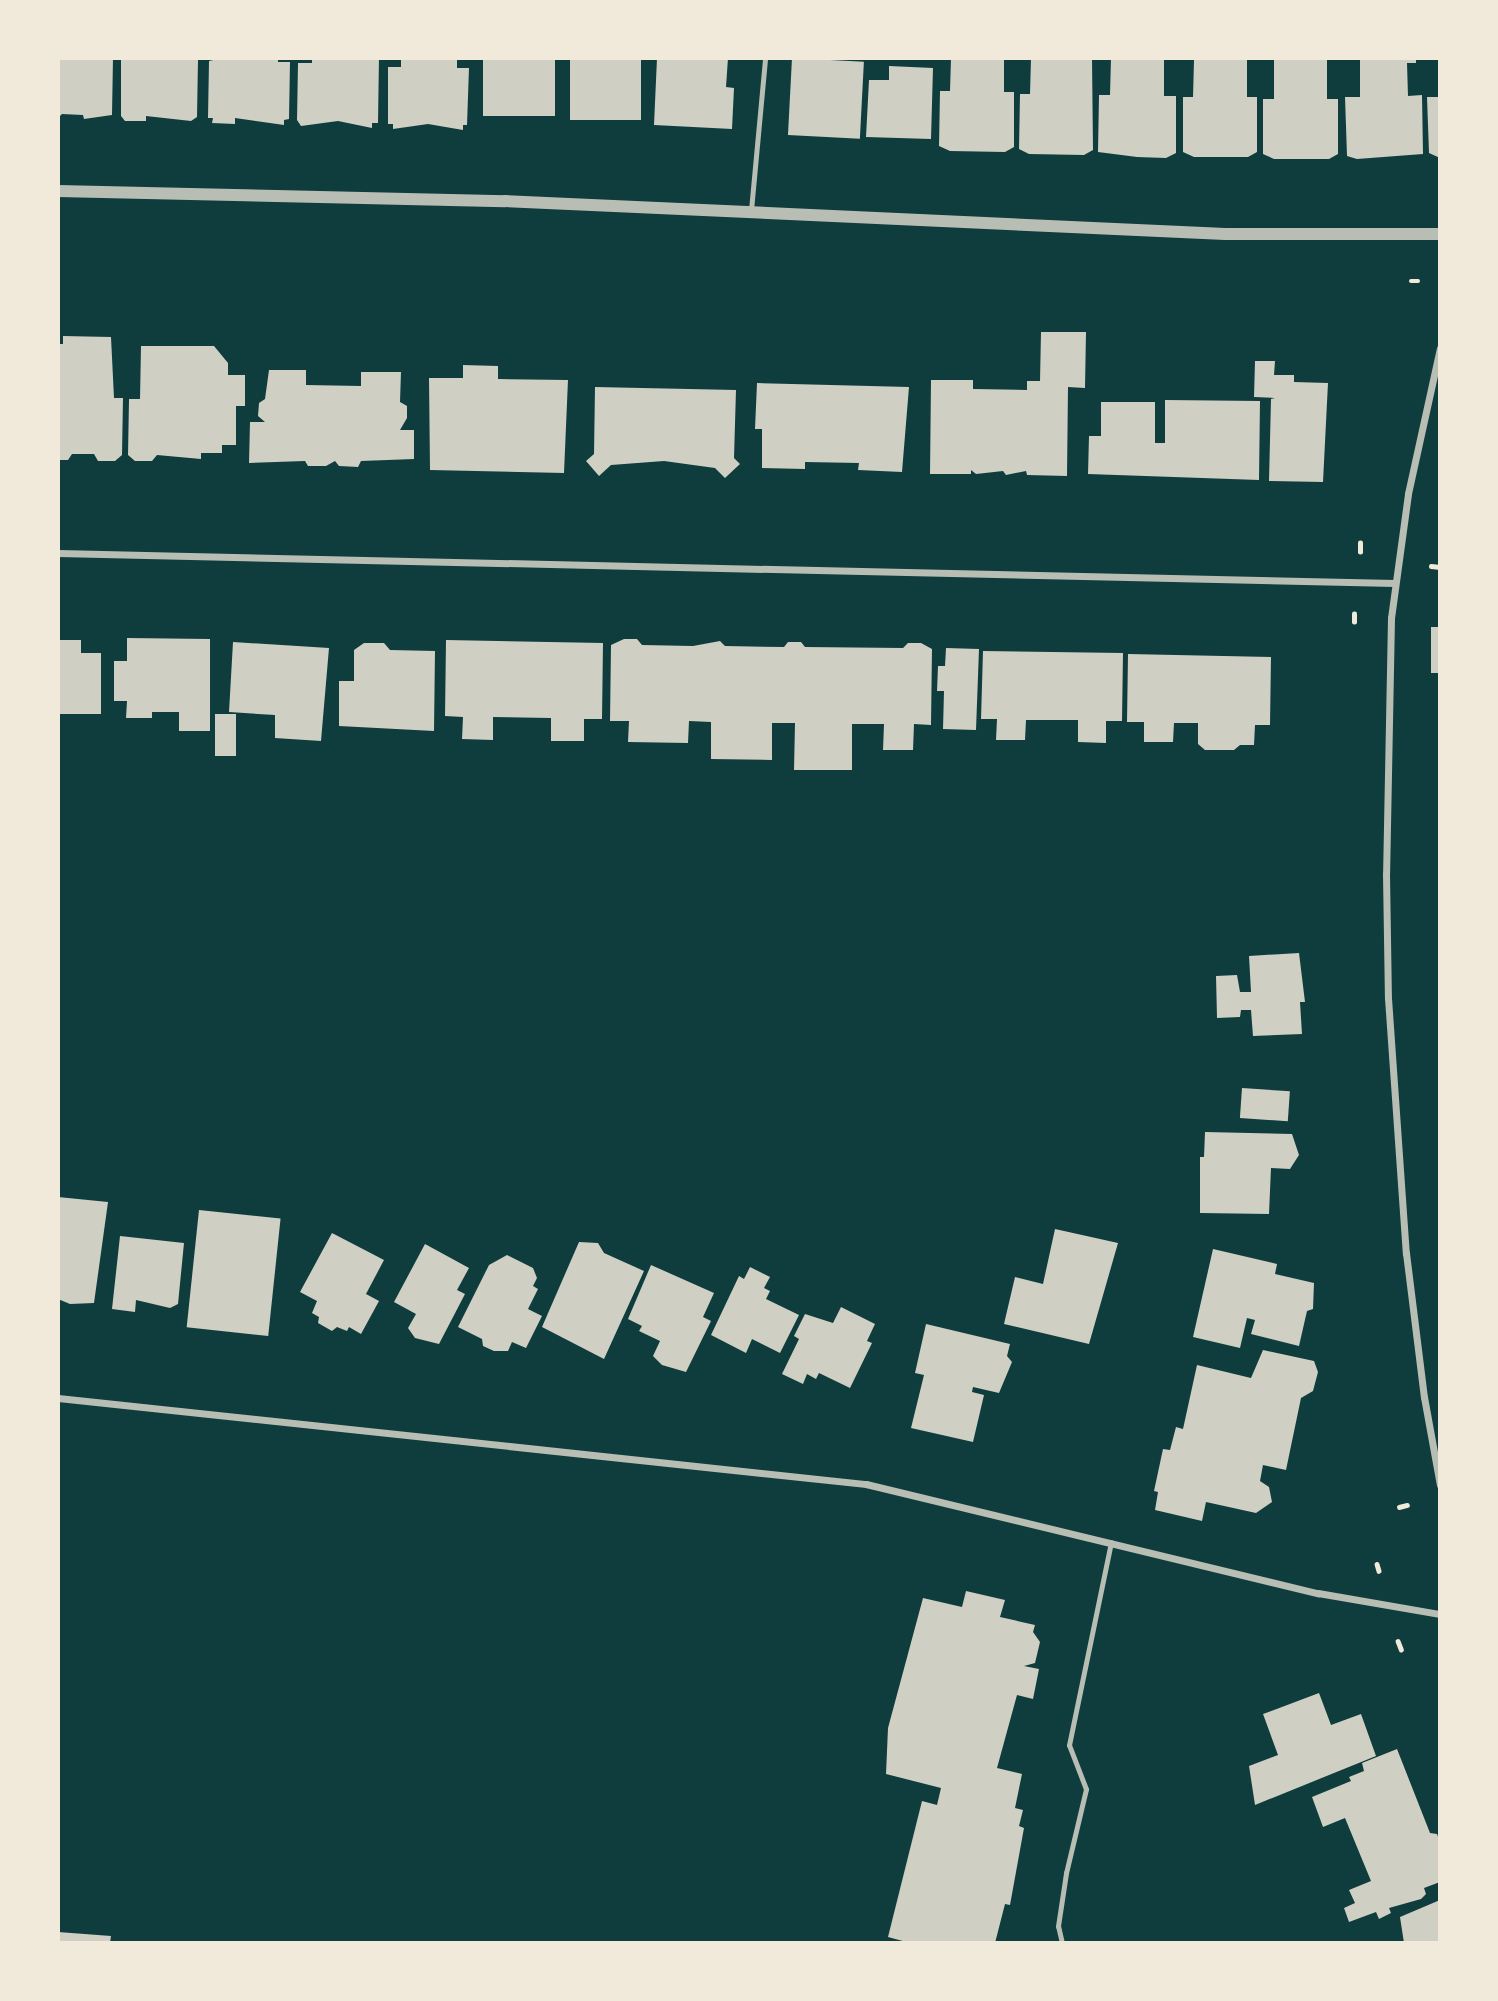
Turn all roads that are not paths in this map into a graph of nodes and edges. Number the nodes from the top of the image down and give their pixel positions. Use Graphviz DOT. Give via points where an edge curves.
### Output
graph roads {
  1 [pos="765,58"];
  2 [pos="58,191"];
  3 [pos="751,213"];
  4 [pos="1440,234"];
  5 [pos="1440,348"];
  6 [pos="58,553"];
  7 [pos="1395,583"];
  8 [pos="58,1398"];
  9 [pos="1440,1485"];
  10 [pos="1111,1542"];
  11 [pos="1440,1614"];
  12 [pos="1062,1943"];
  1 -- 3 [label="lane"];
  2 -- 3 [label="street" via="505,201"];
  3 -- 4 [label="street" via="1225,234"];
  5 -- 7 [label="street" via="1408,494"];
  6 -- 7 [label="street"];
  7 -- 9 [label="street" via="1388,710 1388,998 1406,1254 1423,1397"];
  8 -- 10 [label="street" via="866,1484"];
  10 -- 11 [label="street" via="1318,1593"];
  10 -- 12 [label="lane" via="1069,1745 1086,1789 1062,1899 1058,1926"];
}
